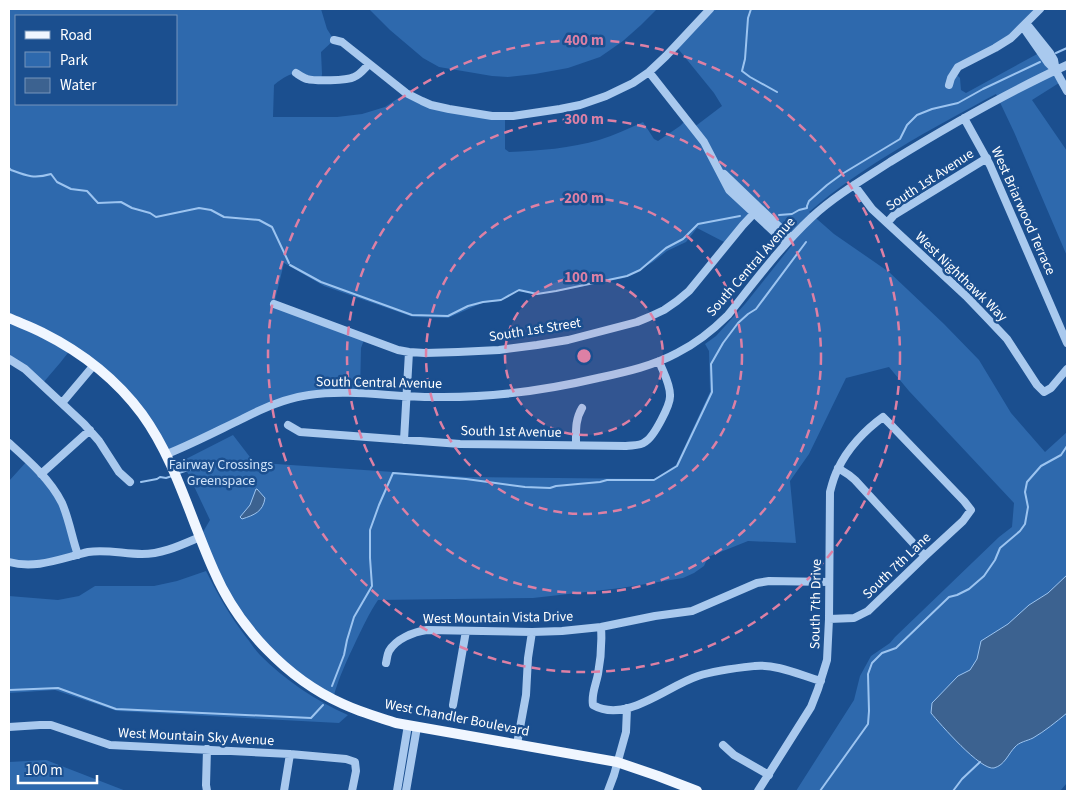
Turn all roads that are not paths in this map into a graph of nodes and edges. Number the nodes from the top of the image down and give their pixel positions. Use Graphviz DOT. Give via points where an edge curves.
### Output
graph roads {
  1 [pos="710,9"];
  2 [pos="1040,9"];
  3 [pos="1024,25"];
  4 [pos="334,40"];
  5 [pos="369,64"];
  6 [pos="1067,66"];
  7 [pos="1056,70"];
  8 [pos="649,72"];
  9 [pos="296,73"];
  10 [pos="949,85"];
  11 [pos="1067,91"];
  12 [pos="964,118"];
  13 [pos="987,158"];
  14 [pos="854,185"];
  15 [pos="757,211"];
  16 [pos="887,223"];
  17 [pos="789,241"];
  18 [pos="274,304"];
  19 [pos="9,318"];
  20 [pos="1067,343"];
  21 [pos="409,352"];
  22 [pos="9,359"];
  23 [pos="659,361"];
  24 [pos="94,364"];
  25 [pos="1067,369"];
  26 [pos="406,397"];
  27 [pos="62,404"];
  28 [pos="582,408"];
  29 [pos="288,425"];
  30 [pos="90,430"];
  31 [pos="404,440"];
  32 [pos="9,443"];
  33 [pos="576,445"];
  34 [pos="167,454"];
  35 [pos="838,468"];
  36 [pos="41,474"];
  37 [pos="130,482"];
  38 [pos="971,510"];
  39 [pos="200,537"];
  40 [pos="78,555"];
  41 [pos="925,556"];
  42 [pos="9,562"];
  43 [pos="829,582"];
  44 [pos="829,619"];
  45 [pos="601,626"];
  46 [pos="466,631"];
  47 [pos="532,632"];
  48 [pos="386,663"];
  49 [pos="820,681"];
  50 [pos="453,705"];
  51 [pos="627,708"];
  52 [pos="413,726"];
  53 [pos="9,727"];
  54 [pos="517,744"];
  55 [pos="723,745"];
  56 [pos="207,749"];
  57 [pos="290,754"];
  58 [pos="617,762"];
  59 [pos="769,775"];
  60 [pos="206,791"];
  61 [pos="284,791"];
  62 [pos="352,791"];
  63 [pos="397,791"];
  64 [pos="406,791"];
  65 [pos="608,791"];
  66 [pos="697,791"];
  67 [pos="758,791"];
  1 -- 8 [label="street"];
  2 -- 3 [label="street"];
  3 -- 7 [label="street"];
  3 -- 10 [label="street" via="1011,38 958,67"];
  4 -- 5 [label="street" via="342,42"];
  5 -- 8 [label="street" via="406,93 431,105 492,116 593,102"];
  5 -- 9 [label="street" via="360,74 349,79 306,79"];
  6 -- 7 [label="street, South Central Avenue"];
  7 -- 11 [label="street"];
  7 -- 12 [label="street, South Central Avenue"];
  8 -- 15 [label="street" via="704,142 729,190"];
  12 -- 13 [label="street, West Briarwood Terrace"];
  12 -- 14 [label="street, South Central Avenue"];
  13 -- 16 [label="street, South 1st Avenue" via="894,215"];
  13 -- 20 [label="street, West Briarwood Terrace"];
  14 -- 16 [label="street, West Nighthawk Way" via="866,203"];
  14 -- 17 [label="street, South Central Avenue" via="813,216"];
  15 -- 17 [label="street"];
  15 -- 21 [label="street, South 1st Street" via="688,291 664,310 637,322 537,345 466,352"];
  16 -- 25 [label="street, West Nighthawk Way" via="1007,339 1044,392"];
  17 -- 23 [label="street, South Central Avenue" via="719,324 693,344"];
  18 -- 21 [label="street, South 1st Street"];
  19 -- 24 [label="main road, West Chandler Boulevard" via="57,340"];
  21 -- 26 [label="street"];
  22 -- 27 [label="street" via="25,369"];
  23 -- 26 [label="street, South Central Avenue" via="541,390 484,396"];
  23 -- 33 [label="street, South 1st Avenue" via="671,397 656,432 644,444"];
  24 -- 27 [label="street"];
  24 -- 34 [label="main road, West Chandler Boulevard" via="142,413"];
  26 -- 31 [label="street"];
  26 -- 34 [label="street, South Central Avenue" via="343,392 294,397 261,409"];
  27 -- 30 [label="street"];
  28 -- 33 [label="street" via="576,422"];
  29 -- 31 [label="street, South 1st Avenue" via="300,432"];
  30 -- 36 [label="street"];
  30 -- 37 [label="street" via="119,472"];
  31 -- 33 [label="street, South 1st Avenue"];
  32 -- 36 [label="street"];
  34 -- 39 [label="main road, West Chandler Boulevard"];
  35 -- 38 [label="street, South 7th Drive" via="865,432 883,417"];
  35 -- 41 [label="street" via="855,480"];
  35 -- 43 [label="street, South 7th Drive" via="830,492"];
  36 -- 40 [label="street" via="62,505"];
  38 -- 41 [label="street, South 7th Lane"];
  39 -- 40 [label="street" via="170,550 151,553 99,551"];
  39 -- 52 [label="main road, West Chandler Boulevard" via="214,572 243,622 297,676 329,697 371,715"];
  40 -- 42 [label="street" via="36,565"];
  41 -- 44 [label="street, South 7th Lane" via="868,611 854,618"];
  43 -- 44 [label="street, South 7th Drive"];
  43 -- 45 [label="street, West Mountain Vista Drive" via="757,583 692,611"];
  44 -- 49 [label="street, South 7th Drive" via="826,660"];
  45 -- 47 [label="street, West Mountain Vista Drive"];
  45 -- 51 [label="street" via="602,647 593,705 601,710"];
  46 -- 47 [label="street, West Mountain Vista Drive"];
  46 -- 48 [label="street, West Mountain Vista Drive" via="419,631 393,645 387,653"];
  46 -- 50 [label="street"];
  47 -- 54 [label="street"];
  49 -- 51 [label="street" via="771,666 747,667 698,676"];
  49 -- 59 [label="street, South 7th Drive" via="811,707"];
  51 -- 58 [label="street" via="626,732"];
  52 -- 54 [label="main road, West Chandler Boulevard"];
  52 -- 63 [label="street"];
  52 -- 64 [label="street"];
  53 -- 56 [label="street, West Mountain Sky Avenue" via="51,725 110,745"];
  54 -- 58 [label="main road, West Chandler Boulevard"];
  55 -- 59 [label="street"];
  56 -- 57 [label="street, West Mountain Sky Avenue"];
  56 -- 60 [label="street"];
  57 -- 61 [label="street"];
  57 -- 62 [label="street, West Mountain Sky Avenue" via="355,762"];
  58 -- 65 [label="street"];
  58 -- 66 [label="main road, West Chandler Boulevard"];
  59 -- 67 [label="street, South 7th Drive"];
}
